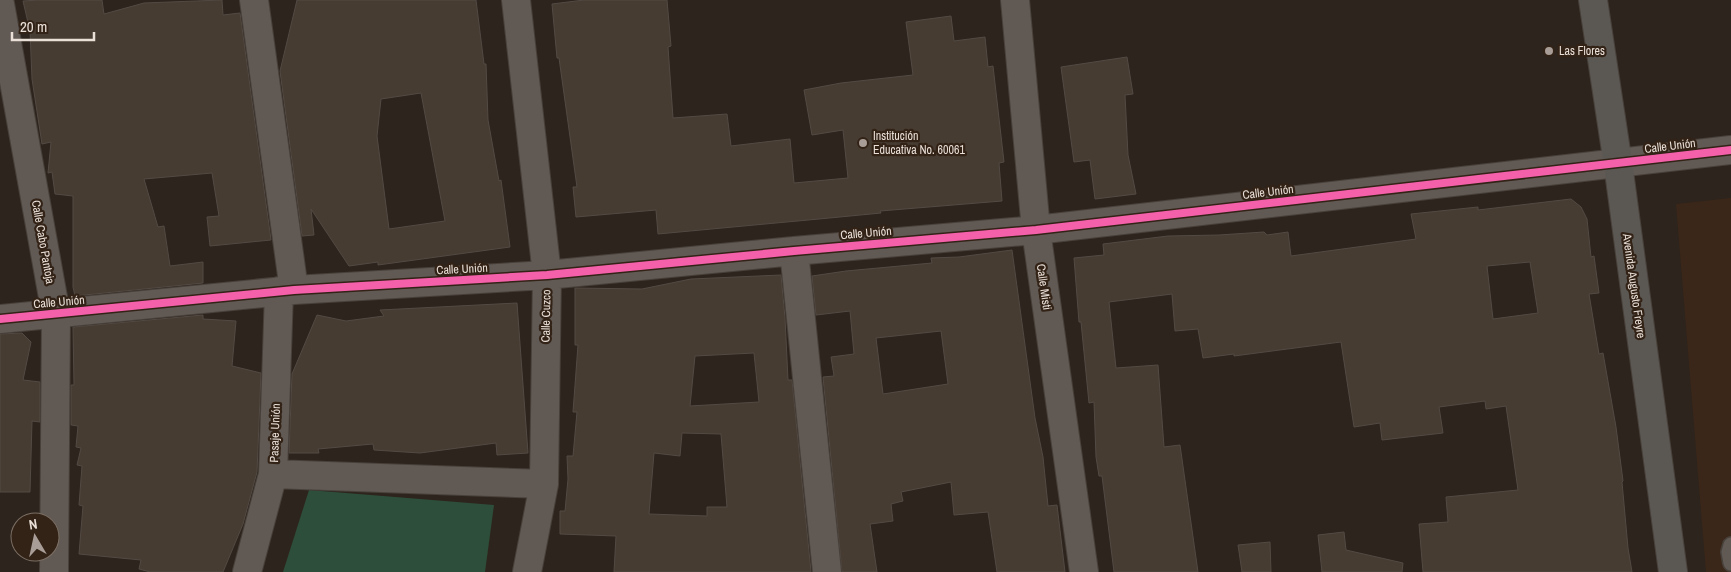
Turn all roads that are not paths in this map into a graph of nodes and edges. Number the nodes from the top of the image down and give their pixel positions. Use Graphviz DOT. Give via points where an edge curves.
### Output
graph roads {
  1 [pos="254,0"];
  2 [pos="516,0"];
  3 [pos="1015,0"];
  4 [pos="1593,0"];
  5 [pos="0,4"];
  6 [pos="1731,150"];
  7 [pos="1618,164"];
  8 [pos="1036,230"];
  9 [pos="794,251"];
  10 [pos="547,275"];
  11 [pos="287,290"];
  12 [pos="56,314"];
  13 [pos="0,318"];
  14 [pos="273,474"];
  15 [pos="544,484"];
  16 [pos="1731,545"];
  17 [pos="1731,563"];
  18 [pos="54,572"];
  19 [pos="247,572"];
  20 [pos="527,572"];
  21 [pos="827,572"];
  22 [pos="1084,572"];
  23 [pos="1672,572"];
  1 -- 11 [label="street, Pasaje Unión"];
  2 -- 10 [label="street, Calle Cuzco"];
  3 -- 8 [label="street, Calle Misti"];
  4 -- 7 [label="main road, Avenida Augusto Freyre"];
  5 -- 12 [label="street, Calle Cabo Pantoja"];
  6 -- 7 [label="street, Calle Unión"];
  7 -- 8 [label="street, Calle Unión"];
  7 -- 23 [label="main road, Avenida Augusto Freyre"];
  8 -- 9 [label="street, Calle Unión"];
  8 -- 22 [label="street, Calle Misti"];
  9 -- 10 [label="street, Calle Unión"];
  9 -- 21 [label="street"];
  10 -- 11 [label="street, Calle Unión"];
  10 -- 15 [label="street, Calle Cuzco"];
  11 -- 12 [label="street, Calle Unión"];
  11 -- 14 [label="street, Pasaje Unión"];
  12 -- 13 [label="street, Calle Unión"];
  12 -- 18 [label="street, Calle Cabo Pantoja"];
  14 -- 15 [label="street"];
  14 -- 19 [label="street, Pasaje Unión"];
  15 -- 20 [label="street, Calle Cuzco"];
  16 -- 17 [label="lane"];
}
